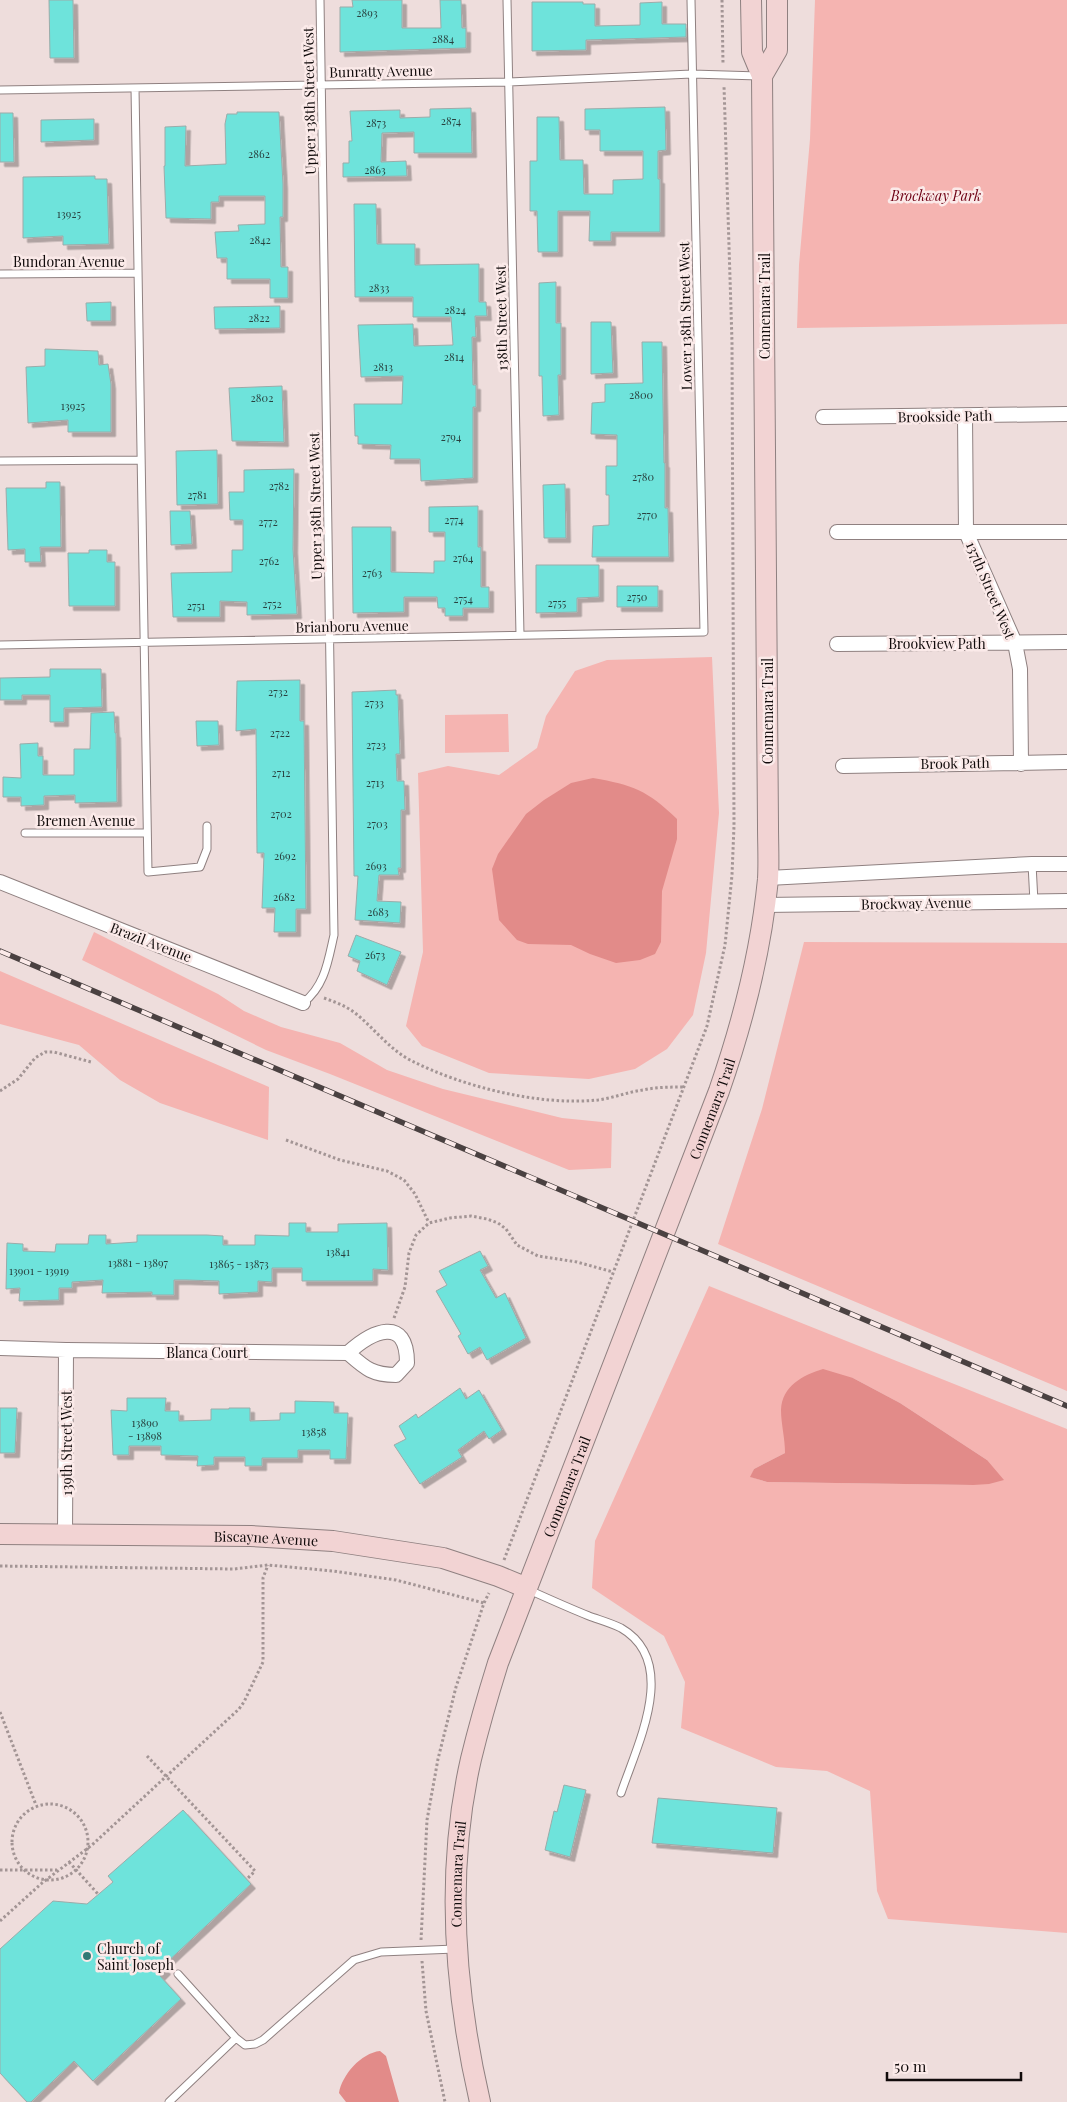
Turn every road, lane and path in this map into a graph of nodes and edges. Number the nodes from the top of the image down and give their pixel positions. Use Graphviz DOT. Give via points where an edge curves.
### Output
graph roads {
  1 [pos="320,0"];
  2 [pos="507,0"];
  3 [pos="691,0"];
  4 [pos="722,0"];
  5 [pos="751,0"];
  6 [pos="776,0"];
  7 [pos="692,74"];
  8 [pos="724,75"];
  9 [pos="762,76"];
  10 [pos="508,82"];
  11 [pos="322,85"];
  12 [pos="135,88"];
  13 [pos="0,90"];
  14 [pos="138,273"];
  15 [pos="0,274"];
  16 [pos="1067,414"];
  17 [pos="965,416"];
  18 [pos="823,417"];
  19 [pos="141,460"];
  20 [pos="0,461"];
  21 [pos="837,532"];
  22 [pos="966,532"];
  23 [pos="1067,532"];
  24 [pos="704,632"];
  25 [pos="520,635"];
  26 [pos="329,639"];
  27 [pos="144,642"];
  28 [pos="1015,642"];
  29 [pos="1067,642"];
  30 [pos="837,644"];
  31 [pos="0,645"];
  32 [pos="1067,762"];
  33 [pos="1021,764"];
  34 [pos="843,766"];
  35 [pos="207,826"];
  36 [pos="25,833"];
  37 [pos="147,833"];
  38 [pos="1032,864"];
  39 [pos="1067,864"];
  40 [pos="768,878"];
  41 [pos="0,882"];
  42 [pos="1067,900"];
  43 [pos="1034,902"];
  44 [pos="764,904"];
  45 [pos="315,994"];
  46 [pos="303,1003"];
  47 [pos="91,1062"];
  48 [pos="685,1086"];
  49 [pos="0,1092"];
  50 [pos="286,1140"];
  51 [pos="429,1223"];
  52 [pos="613,1272"];
  53 [pos="389,1330"];
  54 [pos="0,1348"];
  55 [pos="66,1350"];
  56 [pos="348,1353"];
  57 [pos="0,1534"];
  58 [pos="66,1535"];
  59 [pos="268,1565"];
  60 [pos="0,1566"];
  61 [pos="498,1576"];
  62 [pos="527,1588"];
  63 [pos="484,1603"];
  64 [pos="0,1712"];
  65 [pos="147,1756"];
  66 [pos="166,1776"];
  67 [pos="621,1793"];
  68 [pos="36,1805"];
  69 [pos="86,1849"];
  70 [pos="69,1862"];
  71 [pos="0,1870"];
  72 [pos="25,1870"];
  73 [pos="58,1870"];
  74 [pos="76,1870"];
  75 [pos="247,1879"];
  76 [pos="46,1880"];
  77 [pos="98,1894"];
  78 [pos="0,1921"];
  79 [pos="456,1949"];
  80 [pos="421,1950"];
  81 [pos="178,1974"];
  82 [pos="236,2038"];
  83 [pos="169,2102"];
  84 [pos="445,2102"];
  85 [pos="480,2102"];
  1 -- 11 [label="lane, Upper 138th Street West"];
  2 -- 10 [label="lane, 138th Street West"];
  3 -- 7 [label="lane, Lower 138th Street West"];
  4 -- 8 [label="path"];
  5 -- 9 [label="street, Connemara Trail" via="752,52"];
  6 -- 9 [label="street" via="777,50"];
  7 -- 8 [label="lane, Bunratty Avenue"];
  7 -- 10 [label="lane, Bunratty Avenue"];
  7 -- 24 [label="lane, Lower 138th Street West"];
  8 -- 9 [label="lane, Bunratty Avenue"];
  8 -- 48 [label="path" via="732,342 732,875 725,945 716,986 707,1026"];
  9 -- 40 [label="street, Connemara Trail"];
  10 -- 11 [label="lane, Bunratty Avenue"];
  10 -- 25 [label="lane, 138th Street West"];
  11 -- 12 [label="lane, Bunratty Avenue"];
  11 -- 26 [label="lane, Upper 138th Street West"];
  12 -- 13 [label="lane, Bunratty Avenue"];
  12 -- 14 [label="lane"];
  14 -- 15 [label="lane, Bundoran Avenue"];
  14 -- 19 [label="lane"];
  16 -- 17 [label="street, Brookside Path"];
  17 -- 18 [label="street, Brookside Path"];
  17 -- 22 [label="street, 137th Street West"];
  19 -- 20 [label="lane"];
  19 -- 27 [label="lane"];
  21 -- 22 [label="street"];
  22 -- 23 [label="street"];
  22 -- 28 [label="street, 137th Street West"];
  24 -- 25 [label="lane, Brianboru Avenue"];
  25 -- 26 [label="lane, Brianboru Avenue"];
  26 -- 27 [label="lane, Brianboru Avenue"];
  26 -- 45 [label="lane, Upper 138th Street West" via="334,935 327,966"];
  27 -- 31 [label="lane, Brianboru Avenue"];
  27 -- 37 [label="lane"];
  28 -- 29 [label="street, Brookview Path"];
  28 -- 30 [label="street, Brookview Path"];
  28 -- 33 [label="street, 137th Street West" via="1020,669"];
  32 -- 33 [label="street, Brook Path"];
  33 -- 34 [label="street, Brook Path" via="969,762"];
  35 -- 37 [label="lane" via="207,849 200,867 148,872"];
  36 -- 37 [label="lane, Bremen Avenue"];
  38 -- 39 [label="street"];
  38 -- 40 [label="street"];
  38 -- 43 [label="lane"];
  40 -- 44 [label="street, Connemara Trail"];
  41 -- 46 [label="street, Brazil Avenue"];
  42 -- 43 [label="street, Brockway Avenue"];
  43 -- 44 [label="street, Brockway Avenue"];
  44 -- 62 [label="street, Connemara Trail" via="758,950 740,1032"];
  45 -- 46 [label="lane, Upper 138th Street West"];
  45 -- 48 [label="path" via="356,1014 388,1045 410,1059 489,1089 523,1097 577,1101"];
  47 -- 49 [label="path" via="45,1052"];
  48 -- 52 [label="path"];
  50 -- 51 [label="path" via="340,1160 387,1171 404,1180"];
  51 -- 52 [label="path" via="471,1216 487,1219 506,1228 517,1245 538,1256"];
  51 -- 53 [label="path" via="416,1236 405,1287"];
  52 -- 61 [label="path"];
  53 -- 56 [label="street" via="361,1341"];
  53 -- 56 [label="street" via="401,1336 407,1348 407,1363 396,1375 380,1375"];
  54 -- 55 [label="street, Blanca Court"];
  55 -- 56 [label="street, Blanca Court"];
  55 -- 58 [label="street, 139th Street West"];
  57 -- 58 [label="street, Biscayne Avenue"];
  58 -- 61 [label="street, Biscayne Avenue" via="250,1536 333,1541 443,1558"];
  59 -- 60 [label="path" via="234,1569"];
  59 -- 63 [label="path" via="396,1580"];
  59 -- 66 [label="path" via="263,1578 263,1662 244,1702"];
  61 -- 62 [label="street, Biscayne Avenue"];
  61 -- 63 [label="path"];
  62 -- 67 [label="lane" via="620,1628 643,1649 652,1672 651,1704"];
  62 -- 79 [label="street, Connemara Trail" via="496,1672 471,1760 458,1846"];
  63 -- 80 [label="path" via="456,1687 438,1759 427,1820"];
  64 -- 68 [label="path"];
  65 -- 66 [label="path"];
  66 -- 69 [label="path"];
  66 -- 75 [label="path" via="255,1871"];
  68 -- 69 [label="path" via="55,1804 72,1810 86,1832"];
  68 -- 72 [label="path" via="20,1818 13,1839 17,1860"];
  69 -- 70 [label="path"];
  69 -- 74 [label="path" via="84,1860"];
  70 -- 73 [label="path"];
  70 -- 74 [label="path"];
  71 -- 72 [label="path"];
  72 -- 73 [label="path"];
  72 -- 76 [label="path"];
  73 -- 76 [label="path"];
  74 -- 76 [label="path" via="57,1879"];
  74 -- 77 [label="path"];
  76 -- 78 [label="path"];
  79 -- 80 [label="lane"];
  79 -- 85 [label="street, Connemara Trail" via="465,2029"];
  80 -- 82 [label="lane" via="381,1952 354,1960 263,2040 245,2045"];
  80 -- 84 [label="path" via="426,2011"];
  81 -- 82 [label="lane"];
  82 -- 83 [label="lane"];
}
